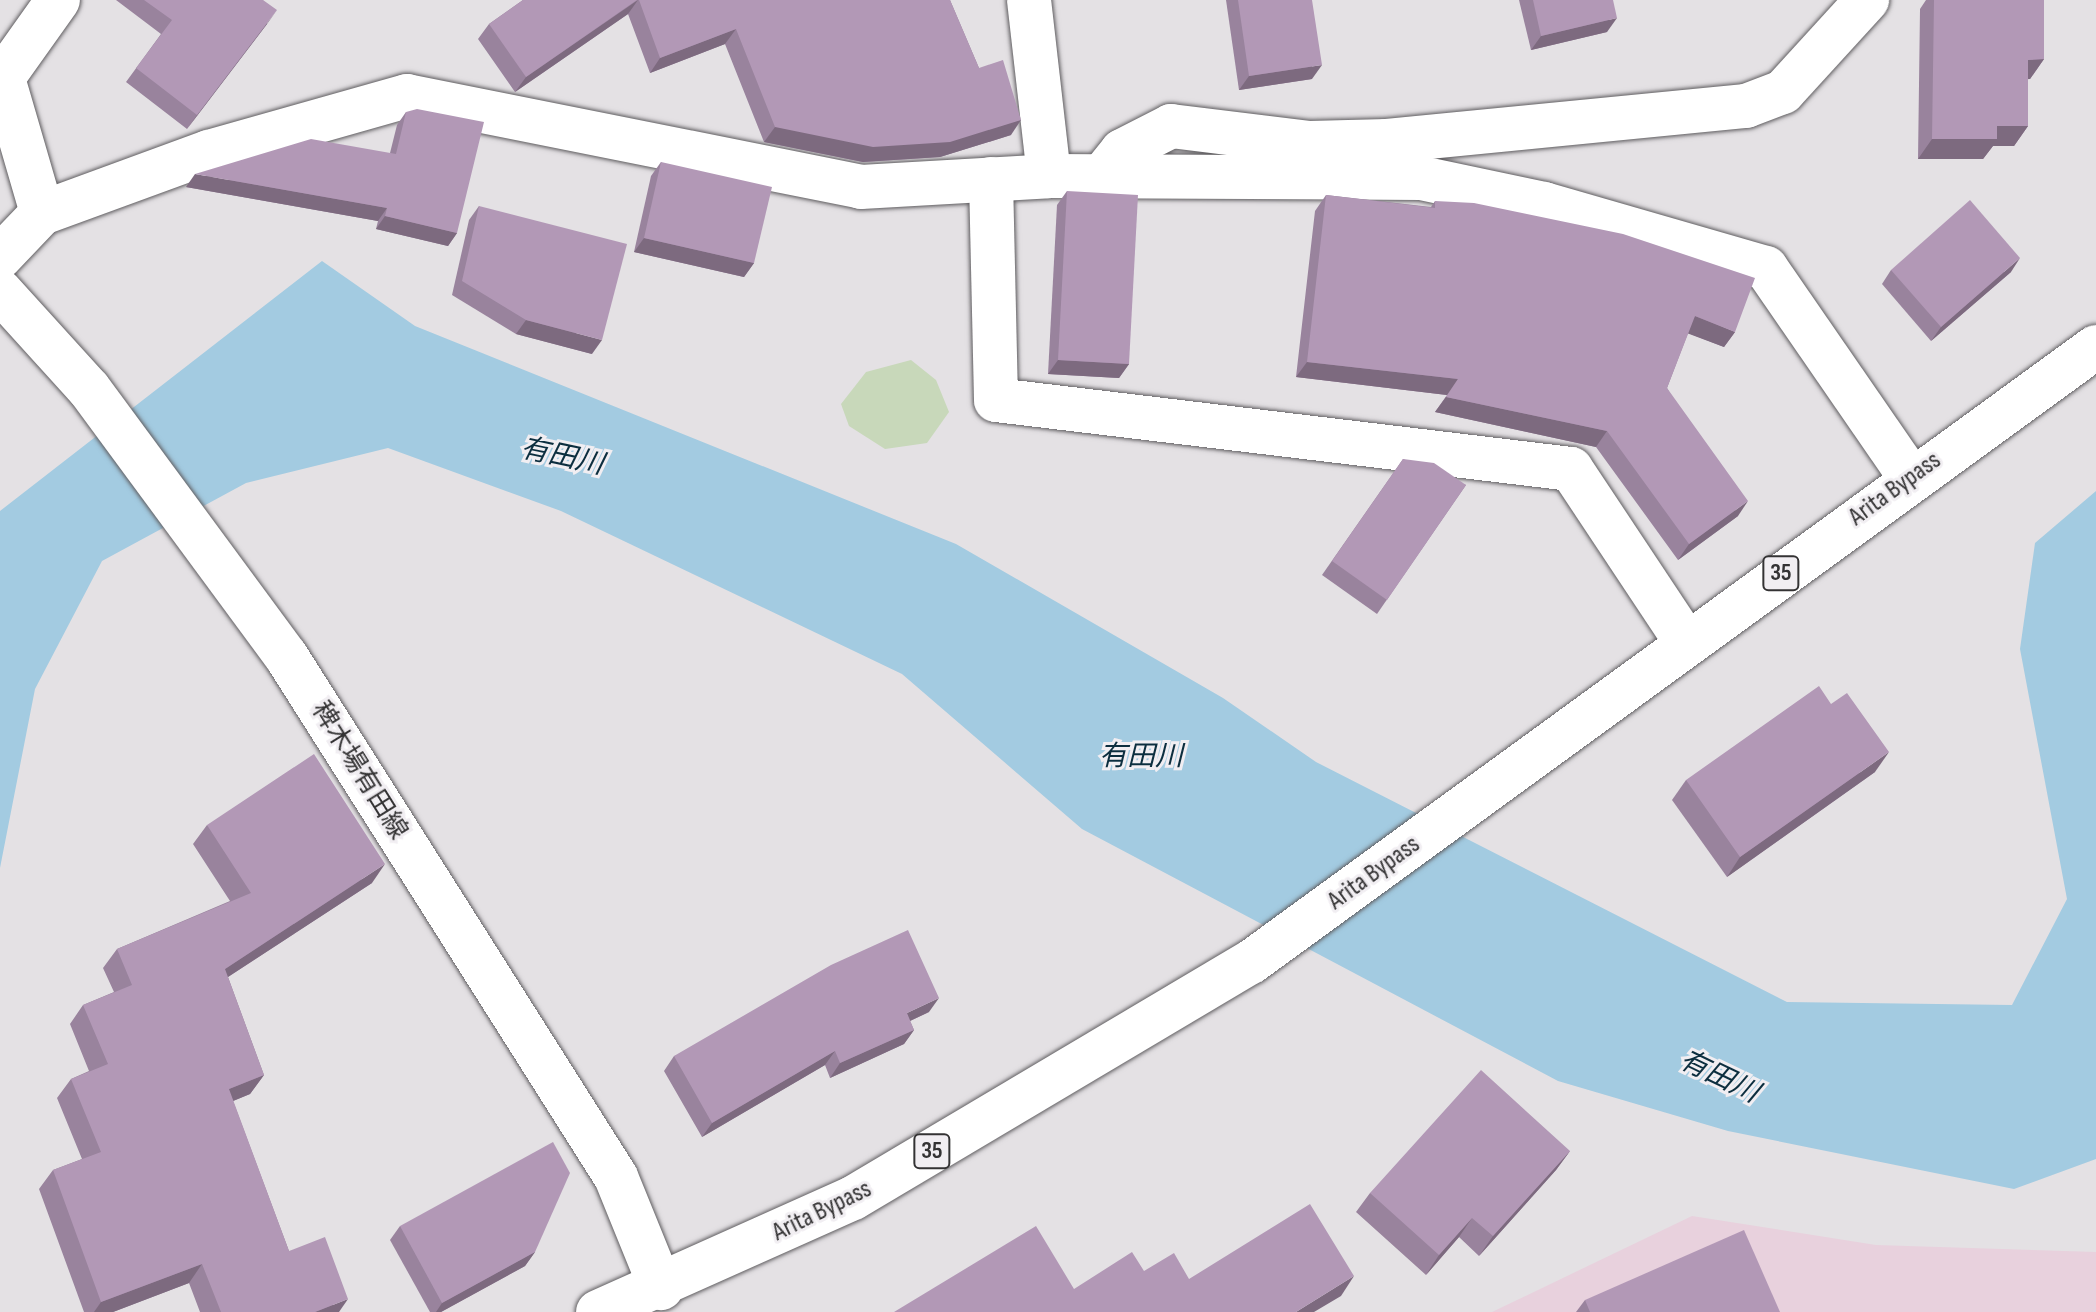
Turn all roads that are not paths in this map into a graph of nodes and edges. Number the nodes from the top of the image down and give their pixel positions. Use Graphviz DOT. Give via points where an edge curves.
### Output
graph roads {
  1 [pos="58,0"];
  2 [pos="1029,0"];
  3 [pos="1867,0"];
  4 [pos="2,72"];
  5 [pos="1049,176"];
  6 [pos="1102,176"];
  7 [pos="991,179"];
  8 [pos="42,213"];
  9 [pos="0,257"];
  10 [pos="0,291"];
  11 [pos="2096,347"];
  12 [pos="1910,477"];
  13 [pos="1686,642"];
  14 [pos="665,1300"];
  15 [pos="598,1312"];
  1 -- 4 [label="main road"];
  2 -- 5 [label="main road"];
  3 -- 6 [label="main road" via="1783,92 1746,106 1387,141 1310,143 1171,126 1122,151"];
  4 -- 8 [label="main road"];
  5 -- 6 [label="main road"];
  5 -- 7 [label="main road"];
  6 -- 12 [label="main road" via="1421,178 1544,204 1766,268"];
  7 -- 8 [label="main road" via="861,187 407,96 209,152"];
  7 -- 13 [label="main road" via="996,400 1571,469"];
  8 -- 9 [label="main road"];
  10 -- 14 [label="main road, 稗木場有田線" via="89,389 286,656 616,1177"];
  11 -- 12 [label="main road, Arita Bypass / 35"];
  12 -- 13 [label="main road, Arita Bypass / 35"];
  13 -- 14 [label="main road, Arita Bypass / 35" via="1251,962 853,1198"];
  14 -- 15 [label="main road, Arita Bypass / 35"];
}
